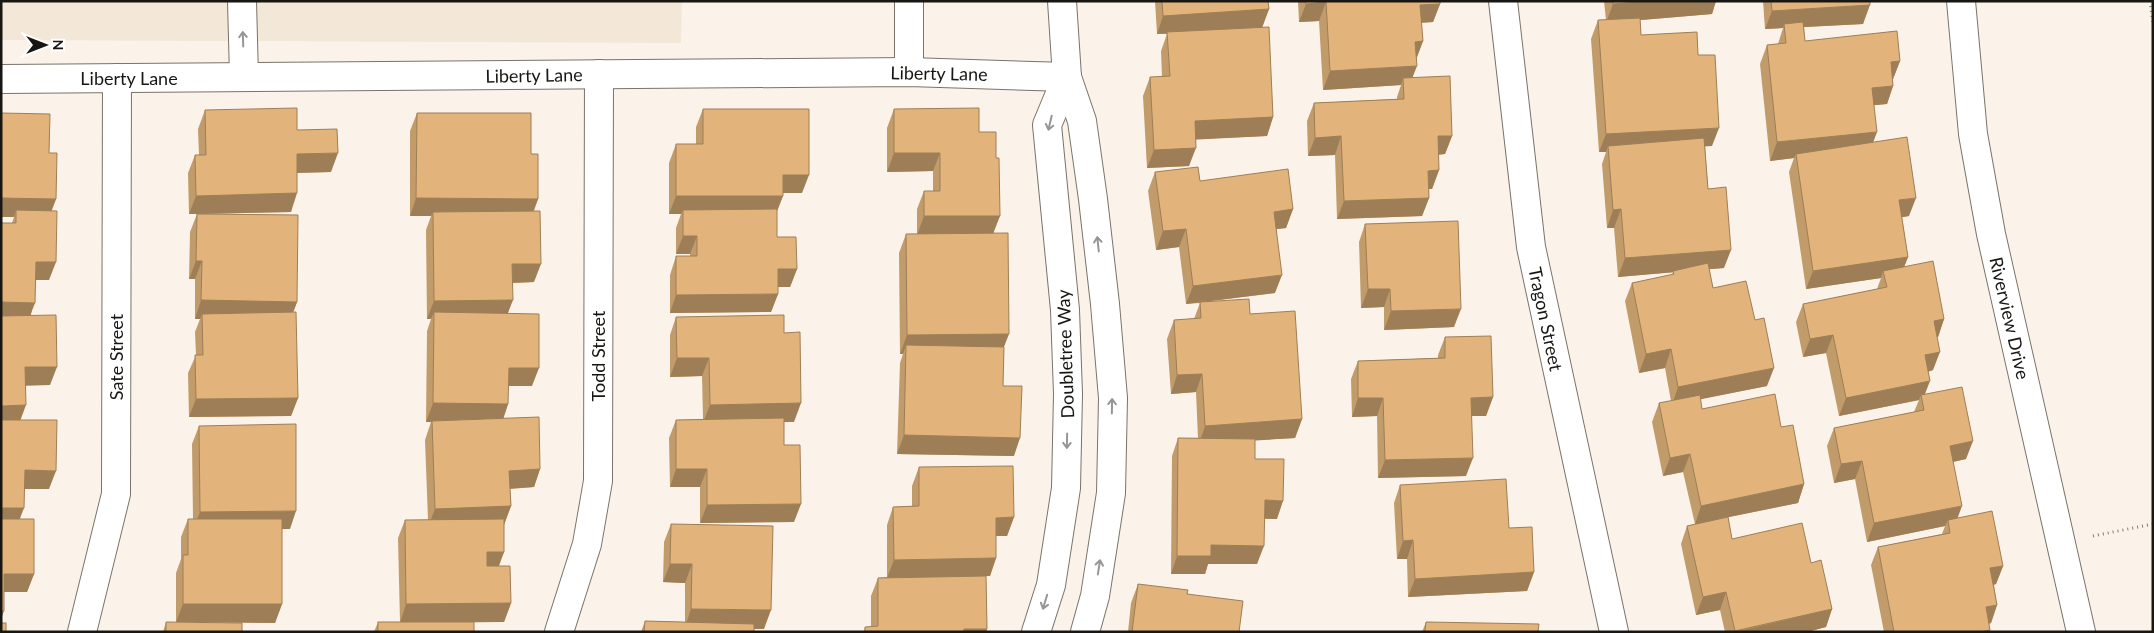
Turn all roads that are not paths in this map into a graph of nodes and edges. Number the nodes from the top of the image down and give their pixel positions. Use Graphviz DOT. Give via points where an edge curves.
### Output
graph roads {
  1 [pos="242,1"];
  2 [pos="909,1"];
  3 [pos="1062,1"];
  4 [pos="1503,1"];
  5 [pos="1961,1"];
  6 [pos="909,72"];
  7 [pos="599,74"];
  8 [pos="244,77"];
  9 [pos="1067,77"];
  10 [pos="118,78"];
  11 [pos="1,80"];
  12 [pos="82,632"];
  13 [pos="559,632"];
  14 [pos="1036,632"];
  15 [pos="1085,632"];
  16 [pos="1614,632"];
  17 [pos="2081,632"];
  8 -- 1 [label="street, one-way"];
  2 -- 6 [label="street"];
  3 -- 9 [label="street, Doubletree Way"];
  4 -- 16 [label="street, Tragon Street" via="1531,247"];
  5 -- 17 [label="street, Riverview Drive" via="1973,134 1991,234"];
  6 -- 7 [label="street, Liberty Lane"];
  6 -- 9 [label="street, Liberty Lane"];
  7 -- 8 [label="street, Liberty Lane"];
  7 -- 13 [label="street, Todd Street" via="598,481 587,544"];
  8 -- 10 [label="street, Liberty Lane"];
  9 -- 14 [label="street, Doubletree Way, one-way" via="1047,125 1065,310 1068,394 1066,488 1051,585"];
  15 -- 9 [label="street, Doubletree Way, one-way" via="1095,596 1111,493 1113,398 1091,180 1082,121"];
  10 -- 11 [label="street, Liberty Lane"];
  10 -- 12 [label="street, Sate Street" via="116,494"];
}
